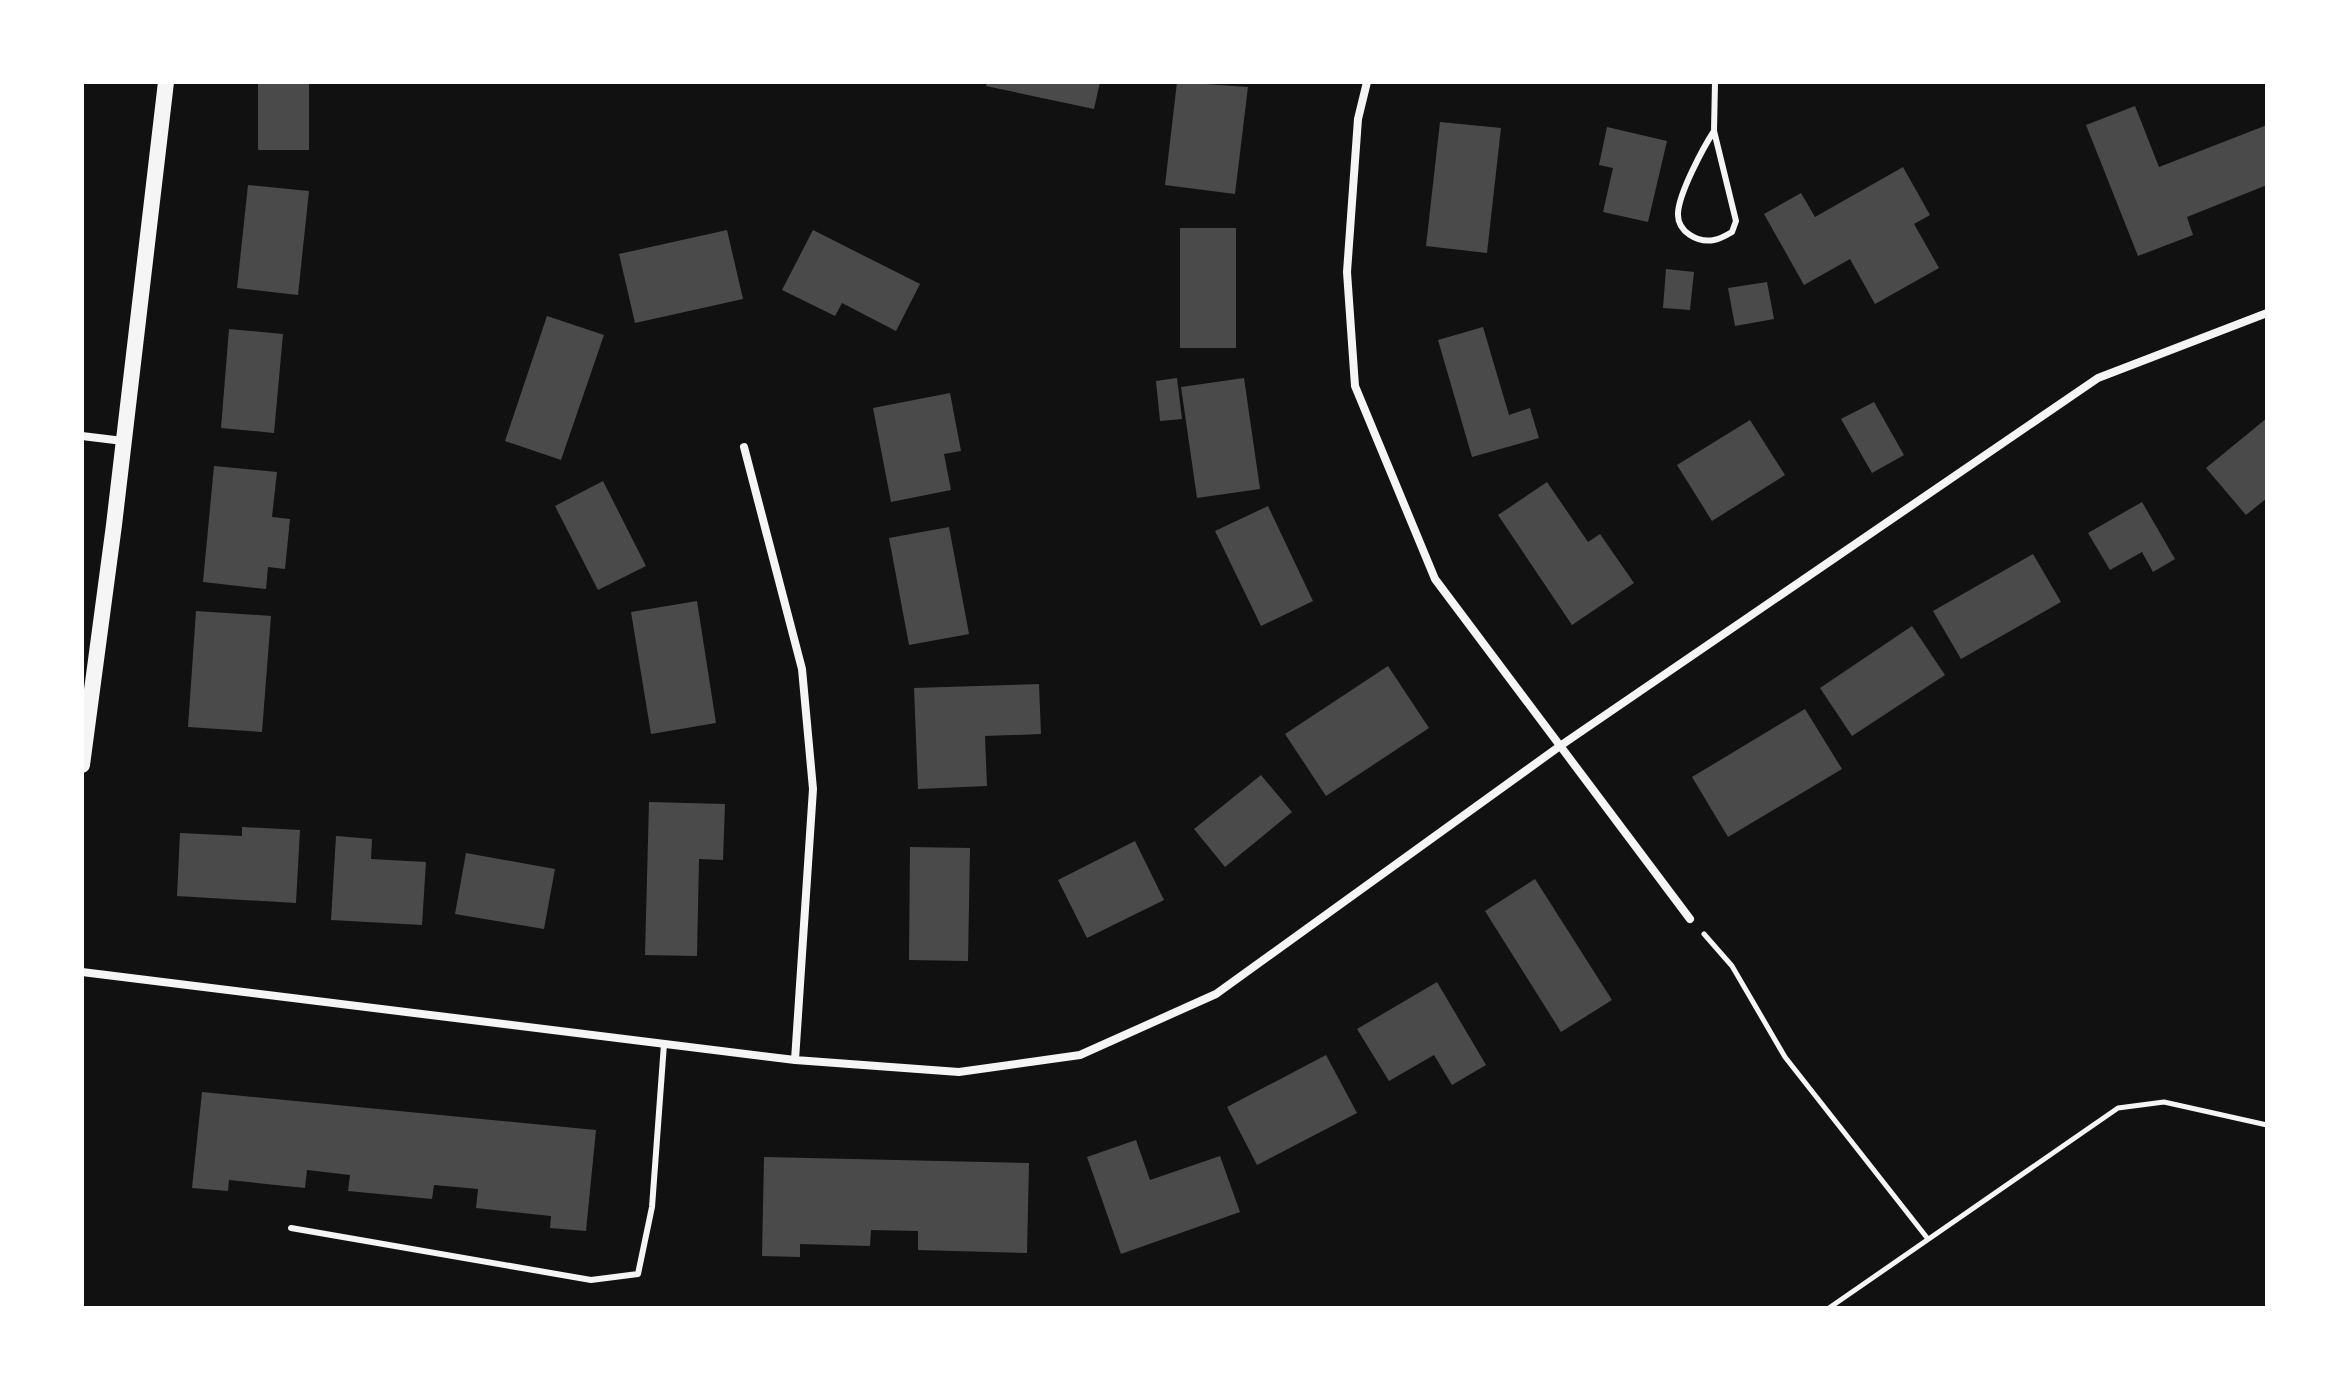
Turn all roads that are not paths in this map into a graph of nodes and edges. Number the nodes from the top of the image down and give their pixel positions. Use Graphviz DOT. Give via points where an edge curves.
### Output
graph roads {
  1 [pos="166,82"];
  2 [pos="1367,82"];
  3 [pos="1715,82"];
  4 [pos="1714,131"];
  5 [pos="2267,313"];
  6 [pos="82,436"];
  7 [pos="123,441"];
  8 [pos="744,447"];
  9 [pos="1560,746"];
  10 [pos="82,765"];
  11 [pos="1690,919"];
  12 [pos="82,972"];
  13 [pos="664,1044"];
  14 [pos="795,1060"];
  15 [pos="291,1228"];
  1 -- 7 [label="main road"];
  2 -- 9 [label="street" via="1358,119 1347,272 1355,386 1435,579"];
  3 -- 4 [label="lane"];
  4 -- 4 [label="lane" via="1736,221 1732,232 1715,240 1693,238 1681,227 1678,214 1698,154"];
  5 -- 9 [label="street" via="2098,378"];
  6 -- 7 [label="street"];
  7 -- 10 [label="main road"];
  8 -- 14 [label="street" via="802,669 812,774"];
  9 -- 11 [label="street"];
  9 -- 14 [label="street" via="1216,994 1080,1055 959,1072"];
  12 -- 13 [label="street"];
  13 -- 14 [label="street"];
  13 -- 15 [label="lane" via="652,1207 638,1274 591,1280"];
}
